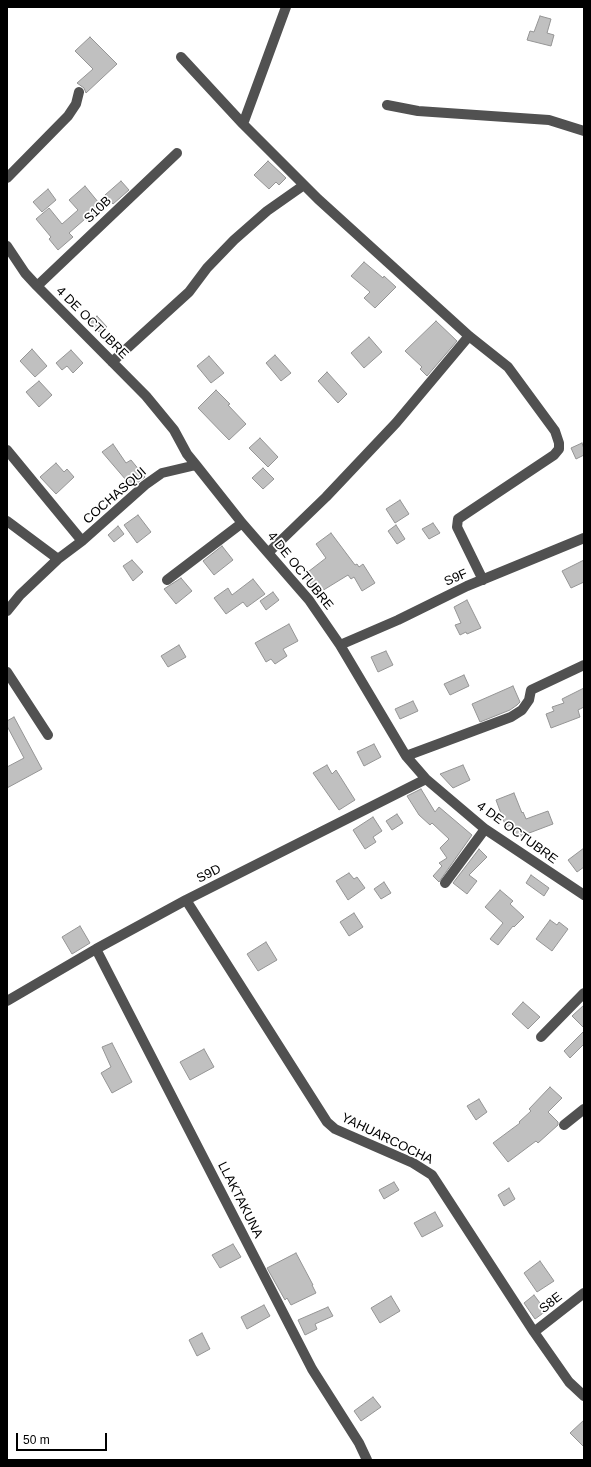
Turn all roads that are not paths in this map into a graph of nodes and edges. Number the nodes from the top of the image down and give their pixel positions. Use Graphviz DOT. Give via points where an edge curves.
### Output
graph roads {
  1 [pos="286,7"];
  2 [pos="181,57"];
  3 [pos="79,92"];
  4 [pos="387,105"];
  5 [pos="243,124"];
  6 [pos="584,131"];
  7 [pos="177,153"];
  8 [pos="7,178"];
  9 [pos="304,185"];
  10 [pos="7,246"];
  11 [pos="37,286"];
  12 [pos="469,336"];
  13 [pos="112,362"];
  14 [pos="7,450"];
  15 [pos="196,465"];
  16 [pos="7,521"];
  17 [pos="242,523"];
  18 [pos="584,538"];
  19 [pos="82,541"];
  20 [pos="269,552"];
  21 [pos="58,559"];
  22 [pos="167,580"];
  23 [pos="484,580"];
  24 [pos="7,611"];
  25 [pos="340,645"];
  26 [pos="584,665"];
  27 [pos="7,672"];
  28 [pos="48,735"];
  29 [pos="406,756"];
  30 [pos="426,779"];
  31 [pos="486,829"];
  32 [pos="445,883"];
  33 [pos="584,896"];
  34 [pos="186,900"];
  35 [pos="96,949"];
  36 [pos="584,993"];
  37 [pos="7,1001"];
  38 [pos="541,1037"];
  39 [pos="584,1109"];
  40 [pos="564,1125"];
  41 [pos="584,1293"];
  42 [pos="534,1332"];
  43 [pos="584,1396"];
  44 [pos="367,1460"];
  1 -- 5 [label="street"];
  2 -- 5 [label="street"];
  3 -- 8 [label="street" via="76,104 68,116"];
  4 -- 6 [label="street" via="418,111 549,120"];
  5 -- 9 [label="street"];
  7 -- 11 [label="street, S10B"];
  9 -- 12 [label="street"];
  9 -- 13 [label="street" via="267,211 234,240 207,268 189,292"];
  10 -- 11 [label="street, 4 DE OCTUBRE"];
  11 -- 13 [label="street, 4 DE OCTUBRE"];
  12 -- 20 [label="street" via="396,423 326,497"];
  12 -- 23 [label="street" via="508,367 555,431 559,443 559,449 554,455 458,519 457,527"];
  13 -- 15 [label="street, 4 DE OCTUBRE" via="146,396 174,430"];
  14 -- 19 [label="street"];
  15 -- 17 [label="street, 4 DE OCTUBRE"];
  15 -- 19 [label="street, COCHASQUI" via="162,473"];
  16 -- 21 [label="street"];
  17 -- 20 [label="street, 4 DE OCTUBRE"];
  17 -- 22 [label="street"];
  18 -- 23 [label="street, S9F"];
  19 -- 21 [label="street, COCHASQUI"];
  20 -- 25 [label="street, 4 DE OCTUBRE" via="309,600"];
  21 -- 24 [label="street, COCHASQUI"];
  23 -- 25 [label="street, S9F"];
  25 -- 29 [label="street, 4 DE OCTUBRE"];
  26 -- 29 [label="street" via="531,690 529,700 522,710 511,716"];
  27 -- 28 [label="street"];
  29 -- 30 [label="street, 4 DE OCTUBRE"];
  30 -- 31 [label="street, 4 DE OCTUBRE"];
  30 -- 34 [label="street, S9D"];
  31 -- 32 [label="street"];
  31 -- 33 [label="street, 4 DE OCTUBRE"];
  34 -- 35 [label="street, S9D"];
  34 -- 42 [label="street, YAHUARCOCHA" via="327,1122 335,1129 413,1163 432,1175"];
  35 -- 37 [label="street, S9D"];
  35 -- 44 [label="street, LLAKTAKUNA" via="309,1363"];
  36 -- 38 [label="street"];
  39 -- 40 [label="street"];
  41 -- 42 [label="street, S8E"];
  42 -- 43 [label="street, YAHUARCOCHA" via="568,1382"];
}
